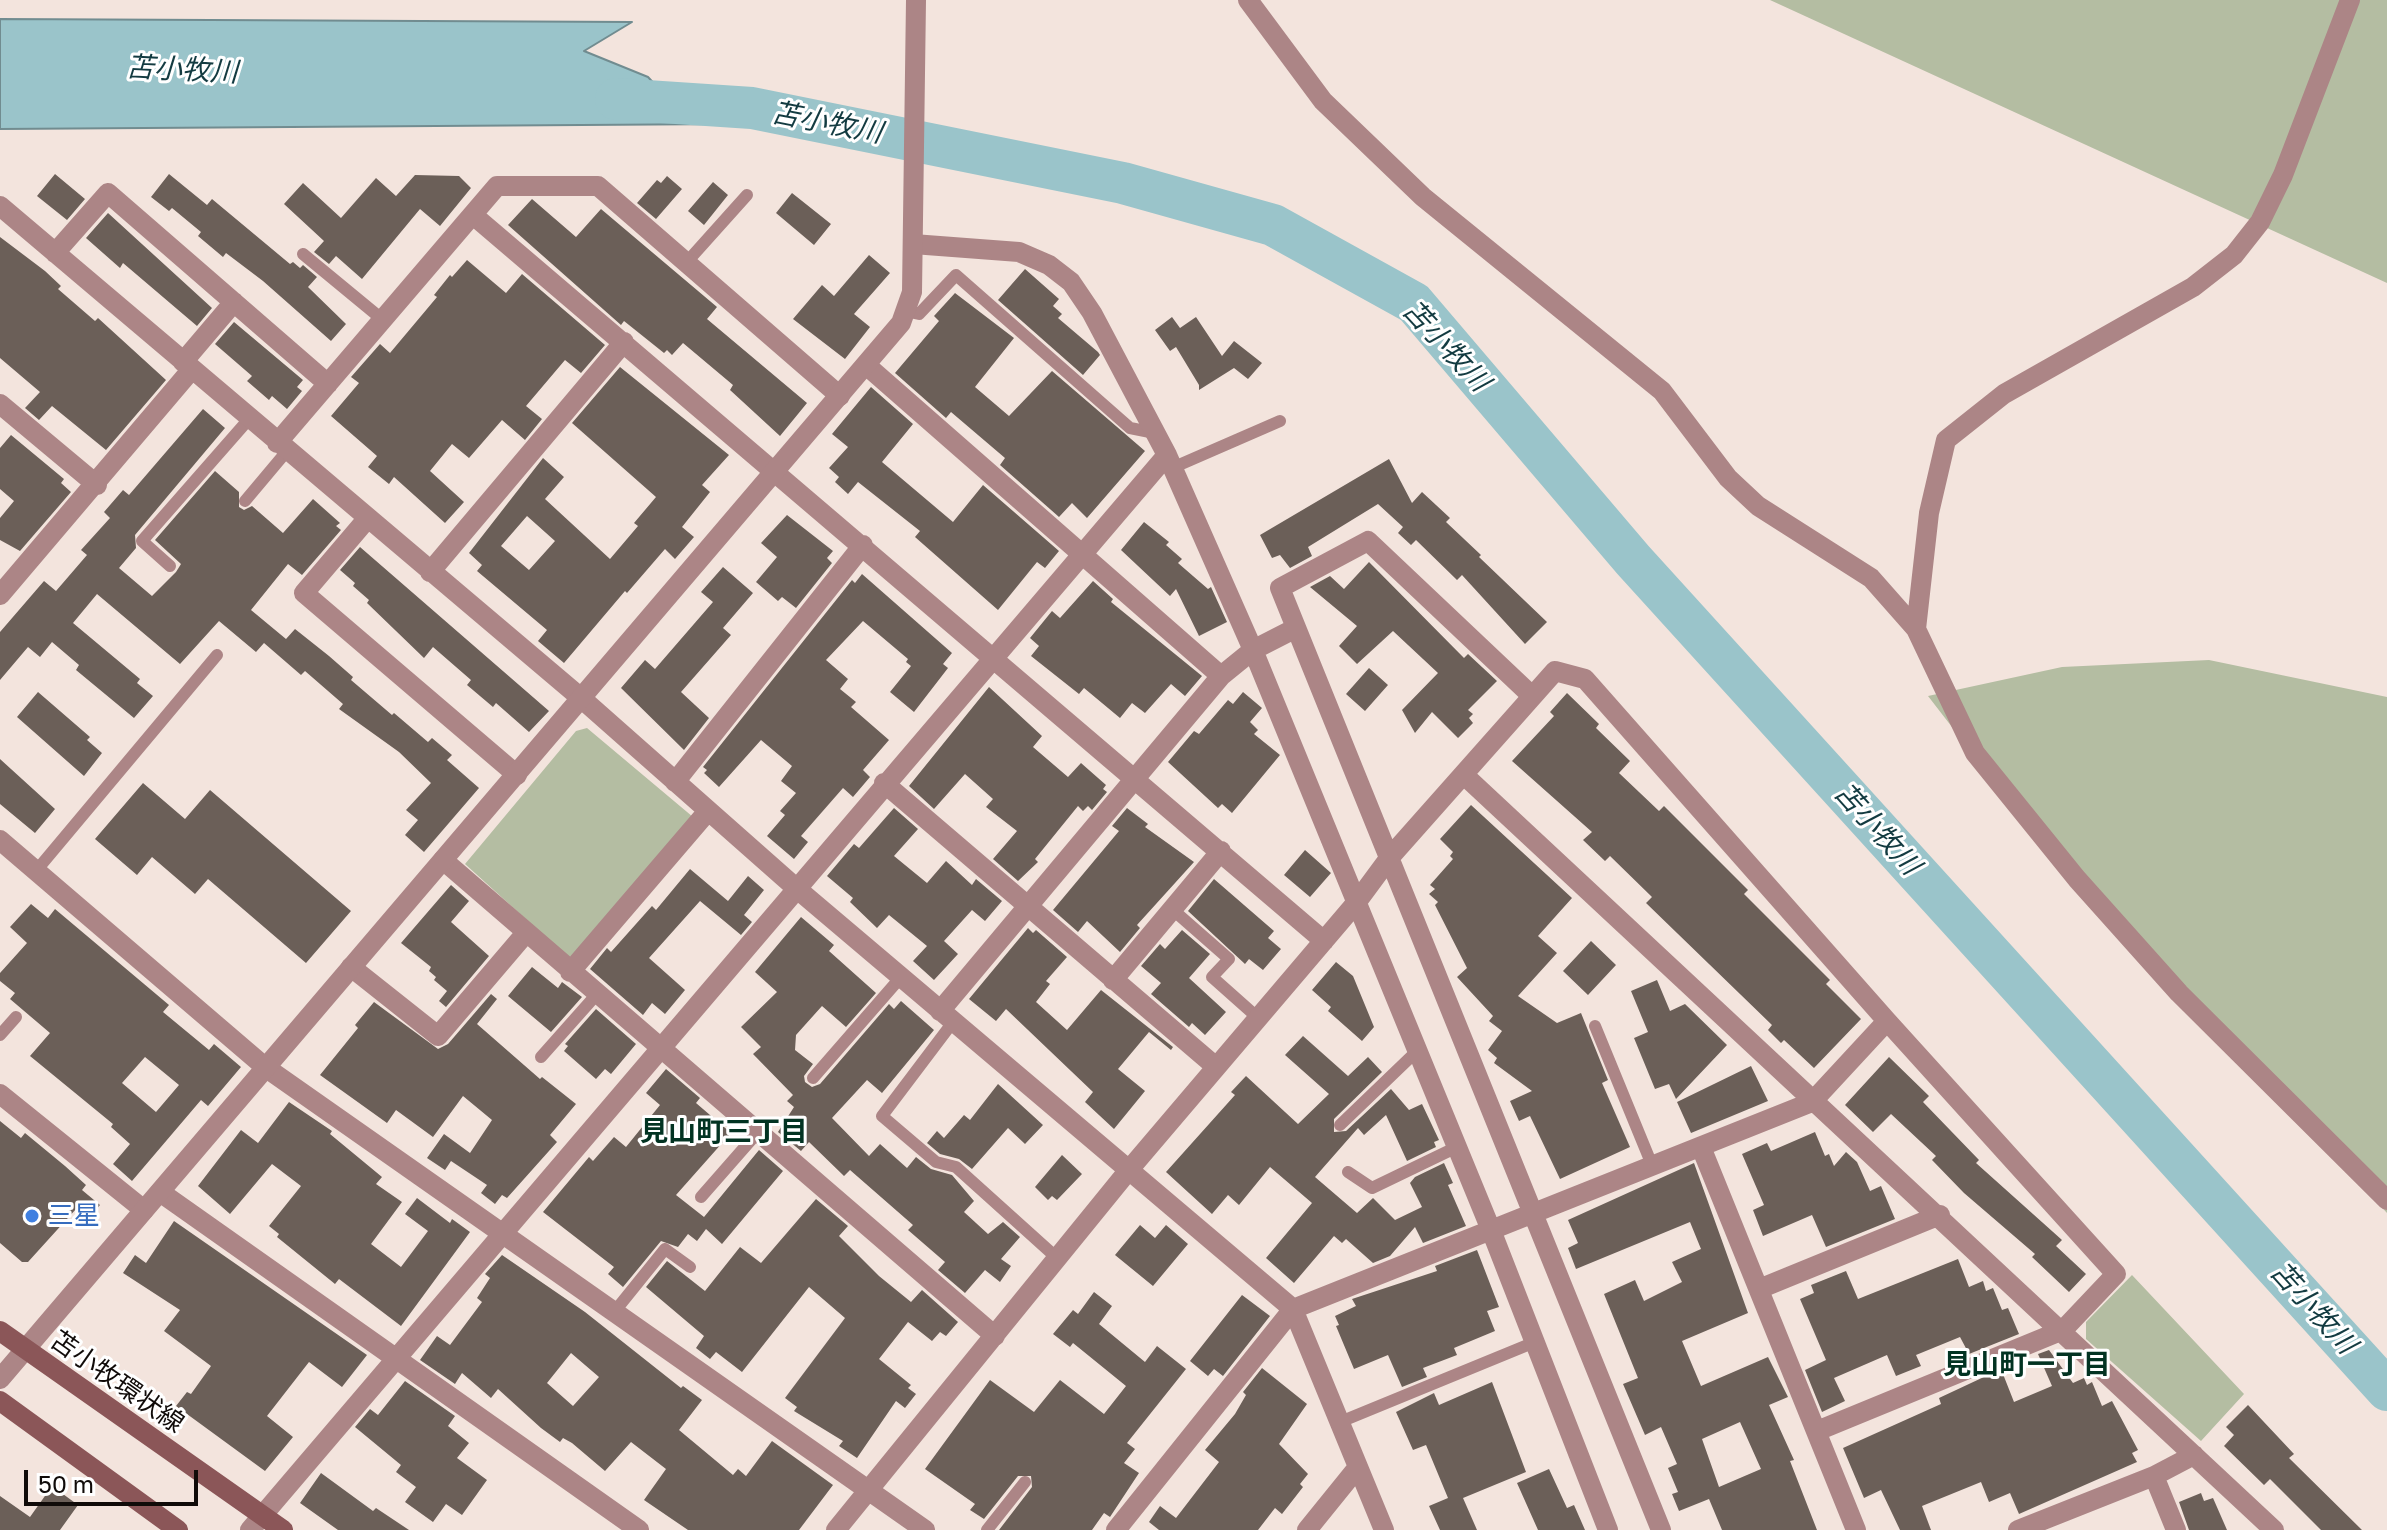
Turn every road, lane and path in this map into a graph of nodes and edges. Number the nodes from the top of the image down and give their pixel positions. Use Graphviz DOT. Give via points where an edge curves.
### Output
graph roads {
  1 [pos="1248,0"];
  2 [pos="2350,0"];
  3 [pos="917,3"];
  4 [pos="747,195"];
  5 [pos="0,206"];
  6 [pos="473,215"];
  7 [pos="913,244"];
  8 [pos="55,253"];
  9 [pos="303,254"];
  10 [pos="686,263"];
  11 [pos="234,302"];
  12 [pos="905,311"];
  13 [pos="383,320"];
  14 [pos="624,342"];
  15 [pos="866,365"];
  16 [pos="188,366"];
  17 [pos="328,384"];
  18 [pos="840,396"];
  19 [pos="0,404"];
  20 [pos="249,419"];
  21 [pos="1280,421"];
  22 [pos="1155,433"];
  23 [pos="282,447"];
  24 [pos="1169,462"];
  25 [pos="774,470"];
  26 [pos="97,485"];
  27 [pos="245,501"];
  28 [pos="367,519"];
  29 [pos="863,545"];
  30 [pos="1082,551"];
  31 [pos="170,566"];
  32 [pos="430,572"];
  33 [pos="0,595"];
  34 [pos="1296,628"];
  35 [pos="1916,629"];
  36 [pos="1253,650"];
  37 [pos="217,655"];
  38 [pos="994,656"];
  39 [pos="1221,676"];
  40 [pos="1532,696"];
  41 [pos="581,698"];
  42 [pos="517,775"];
  43 [pos="1464,775"];
  44 [pos="1135,776"];
  45 [pos="675,782"];
  46 [pos="884,783"];
  47 [pos="708,811"];
  48 [pos="0,840"];
  49 [pos="1221,851"];
  50 [pos="1390,857"];
  51 [pos="443,860"];
  52 [pos="36,871"];
  53 [pos="796,888"];
  54 [pos="1356,903"];
  55 [pos="1026,905"];
  56 [pos="1172,909"];
  57 [pos="525,934"];
  58 [pos="1324,941"];
  59 [pos="351,967"];
  60 [pos="570,972"];
  61 [pos="901,977"];
  62 [pos="1113,980"];
  63 [pos="597,994"];
  64 [pos="946,1016"];
  65 [pos="16,1017"];
  66 [pos="1257,1017"];
  67 [pos="1887,1021"];
  68 [pos="1595,1026"];
  69 [pos="0,1035"];
  70 [pos="660,1048"];
  71 [pos="1417,1051"];
  72 [pos="541,1057"];
  73 [pos="1215,1066"];
  74 [pos="265,1067"];
  75 [pos="813,1078"];
  76 [pos="0,1094"];
  77 [pos="1812,1102"];
  78 [pos="1340,1125"];
  79 [pos="758,1132"];
  80 [pos="1457,1147"];
  81 [pos="1701,1147"];
  82 [pos="1652,1165"];
  83 [pos="1128,1171"];
  84 [pos="1348,1172"];
  85 [pos="160,1192"];
  86 [pos="701,1197"];
  87 [pos="2387,1200"];
  88 [pos="144,1210"];
  89 [pos="1532,1213"];
  90 [pos="1940,1215"];
  91 [pos="1491,1230"];
  92 [pos="504,1232"];
  93 [pos="1057,1258"];
  94 [pos="690,1267"];
  95 [pos="1759,1289"];
  96 [pos="1293,1309"];
  97 [pos="615,1311"];
  98 [pos="2063,1330"];
  99 [pos="0,1331"];
  100 [pos="995,1336"];
  101 [pos="1535,1342"];
  102 [pos="25,1350"];
  103 [pos="396,1359"];
  104 [pos="0,1379"];
  105 [pos="0,1401"];
  106 [pos="1340,1422"];
  107 [pos="1817,1431"];
  108 [pos="2194,1455"];
  109 [pos="1358,1467"];
  110 [pos="2154,1476"];
  111 [pos="1025,1482"];
  112 [pos="867,1490"];
  113 [pos="256,1523"];
  114 [pos="2048,1524"];
  115 [pos="178,1530"];
  116 [pos="283,1530"];
  117 [pos="639,1530"];
  118 [pos="836,1530"];
  119 [pos="925,1530"];
  120 [pos="987,1530"];
  121 [pos="1116,1530"];
  122 [pos="1307,1530"];
  123 [pos="1384,1530"];
  124 [pos="1608,1530"];
  125 [pos="1661,1530"];
  126 [pos="1856,1530"];
  127 [pos="2018,1530"];
  128 [pos="2176,1530"];
  129 [pos="2274,1530"];
  1 -- 35 [label="street" via="1323,101 1423,197 1662,391 1728,478 1758,506 1871,578"];
  2 -- 35 [label="street" via="2283,175 2260,222 2234,255 2193,287 2004,394 1946,440 1929,513"];
  3 -- 7 [label="street"];
  4 -- 10 [label="lane"];
  5 -- 8 [label="street"];
  6 -- 10 [label="street" via="497,186 598,186"];
  6 -- 13 [label="street"];
  6 -- 14 [label="street"];
  7 -- 12 [label="street" via="912,292"];
  7 -- 22 [label="street" via="1019,252 1071,282"];
  8 -- 11 [label="street" via="108,193"];
  8 -- 16 [label="street"];
  9 -- 13 [label="lane"];
  10 -- 18 [label="street"];
  11 -- 16 [label="street"];
  11 -- 17 [label="street"];
  12 -- 15 [label="street"];
  12 -- 22 [label="lane" via="919,314 956,275 1130,428"];
  13 -- 17 [label="street"];
  14 -- 25 [label="street"];
  14 -- 32 [label="street"];
  15 -- 18 [label="street"];
  15 -- 30 [label="street"];
  16 -- 20 [label="street"];
  16 -- 26 [label="street"];
  17 -- 23 [label="street"];
  18 -- 25 [label="street"];
  19 -- 26 [label="street"];
  20 -- 23 [label="street"];
  20 -- 31 [label="lane" via="142,541"];
  21 -- 24 [label="lane"];
  22 -- 24 [label="street"];
  23 -- 27 [label="lane"];
  23 -- 28 [label="street"];
  24 -- 30 [label="street"];
  24 -- 36 [label="street"];
  25 -- 29 [label="street"];
  25 -- 41 [label="street"];
  26 -- 33 [label="street"];
  28 -- 32 [label="street"];
  28 -- 42 [label="street" via="304,593"];
  29 -- 38 [label="street"];
  29 -- 45 [label="street"];
  30 -- 38 [label="street"];
  30 -- 39 [label="street"];
  32 -- 41 [label="street"];
  34 -- 36 [label="street"];
  34 -- 40 [label="street" via="1280,588 1368,541"];
  34 -- 50 [label="street"];
  35 -- 87 [label="street" via="1975,753 2077,879 2179,993"];
  36 -- 39 [label="street"];
  36 -- 54 [label="street"];
  37 -- 52 [label="lane"];
  38 -- 44 [label="street"];
  38 -- 46 [label="street"];
  39 -- 44 [label="street"];
  40 -- 43 [label="street"];
  40 -- 67 [label="street" via="1555,671 1585,679"];
  41 -- 42 [label="street"];
  41 -- 45 [label="street"];
  42 -- 51 [label="street"];
  43 -- 50 [label="street"];
  43 -- 77 [label="street"];
  44 -- 49 [label="street"];
  44 -- 55 [label="street"];
  45 -- 47 [label="street"];
  46 -- 53 [label="street"];
  46 -- 55 [label="street"];
  47 -- 53 [label="street"];
  47 -- 60 [label="street"];
  48 -- 52 [label="street"];
  49 -- 56 [label="street"];
  49 -- 58 [label="street"];
  50 -- 54 [label="street"];
  50 -- 89 [label="street"];
  51 -- 57 [label="street"];
  51 -- 59 [label="street"];
  52 -- 74 [label="street"];
  53 -- 61 [label="street"];
  53 -- 70 [label="street"];
  54 -- 58 [label="street"];
  54 -- 71 [label="street"];
  55 -- 62 [label="street"];
  55 -- 64 [label="street"];
  56 -- 62 [label="street"];
  56 -- 66 [label="lane" via="1229,959 1212,977"];
  57 -- 59 [label="street" via="438,1036"];
  57 -- 60 [label="street"];
  58 -- 66 [label="street"];
  59 -- 74 [label="street"];
  60 -- 63 [label="street"];
  61 -- 64 [label="street"];
  61 -- 75 [label="lane"];
  62 -- 73 [label="street"];
  63 -- 70 [label="street"];
  63 -- 72 [label="lane"];
  64 -- 83 [label="street"];
  64 -- 93 [label="lane" via="882,1116 936,1162 956,1167"];
  65 -- 69 [label="lane"];
  66 -- 73 [label="street"];
  67 -- 77 [label="street"];
  67 -- 98 [label="street" via="2116,1274"];
  68 -- 82 [label="lane"];
  70 -- 79 [label="street"];
  70 -- 92 [label="street"];
  71 -- 78 [label="lane"];
  71 -- 80 [label="street"];
  73 -- 83 [label="street"];
  74 -- 85 [label="street"];
  74 -- 92 [label="street"];
  76 -- 88 [label="street"];
  77 -- 81 [label="street"];
  77 -- 90 [label="street"];
  79 -- 86 [label="lane"];
  79 -- 100 [label="street"];
  80 -- 84 [label="lane" via="1372,1188"];
  80 -- 91 [label="street"];
  81 -- 82 [label="street"];
  81 -- 95 [label="street"];
  82 -- 89 [label="street"];
  83 -- 93 [label="street"];
  83 -- 96 [label="street"];
  85 -- 88 [label="street"];
  85 -- 103 [label="street"];
  88 -- 102 [label="street"];
  89 -- 91 [label="street"];
  89 -- 125 [label="street"];
  90 -- 95 [label="street"];
  90 -- 98 [label="street"];
  91 -- 96 [label="street"];
  91 -- 101 [label="street"];
  92 -- 97 [label="street"];
  92 -- 103 [label="street"];
  93 -- 100 [label="street"];
  94 -- 97 [label="lane" via="665,1249"];
  95 -- 107 [label="street"];
  96 -- 106 [label="street"];
  96 -- 121 [label="street"];
  97 -- 112 [label="street"];
  98 -- 107 [label="street"];
  98 -- 108 [label="street"];
  99 -- 102 [label="main road, 苫小牧環状線"];
  100 -- 112 [label="street"];
  101 -- 106 [label="lane"];
  101 -- 124 [label="street"];
  102 -- 104 [label="street"];
  102 -- 113 [label="main road, 苫小牧環状線"];
  103 -- 113 [label="street"];
  103 -- 117 [label="street"];
  105 -- 115 [label="main road"];
  106 -- 109 [label="street"];
  107 -- 126 [label="street"];
  108 -- 110 [label="street"];
  108 -- 129 [label="street"];
  109 -- 122 [label="street"];
  109 -- 123 [label="street"];
  110 -- 114 [label="street"];
  110 -- 128 [label="street"];
  111 -- 120 [label="lane"];
  112 -- 118 [label="street"];
  112 -- 119 [label="street"];
  113 -- 116 [label="main road, 苫小牧環状線"];
  114 -- 127 [label="street"];
}
